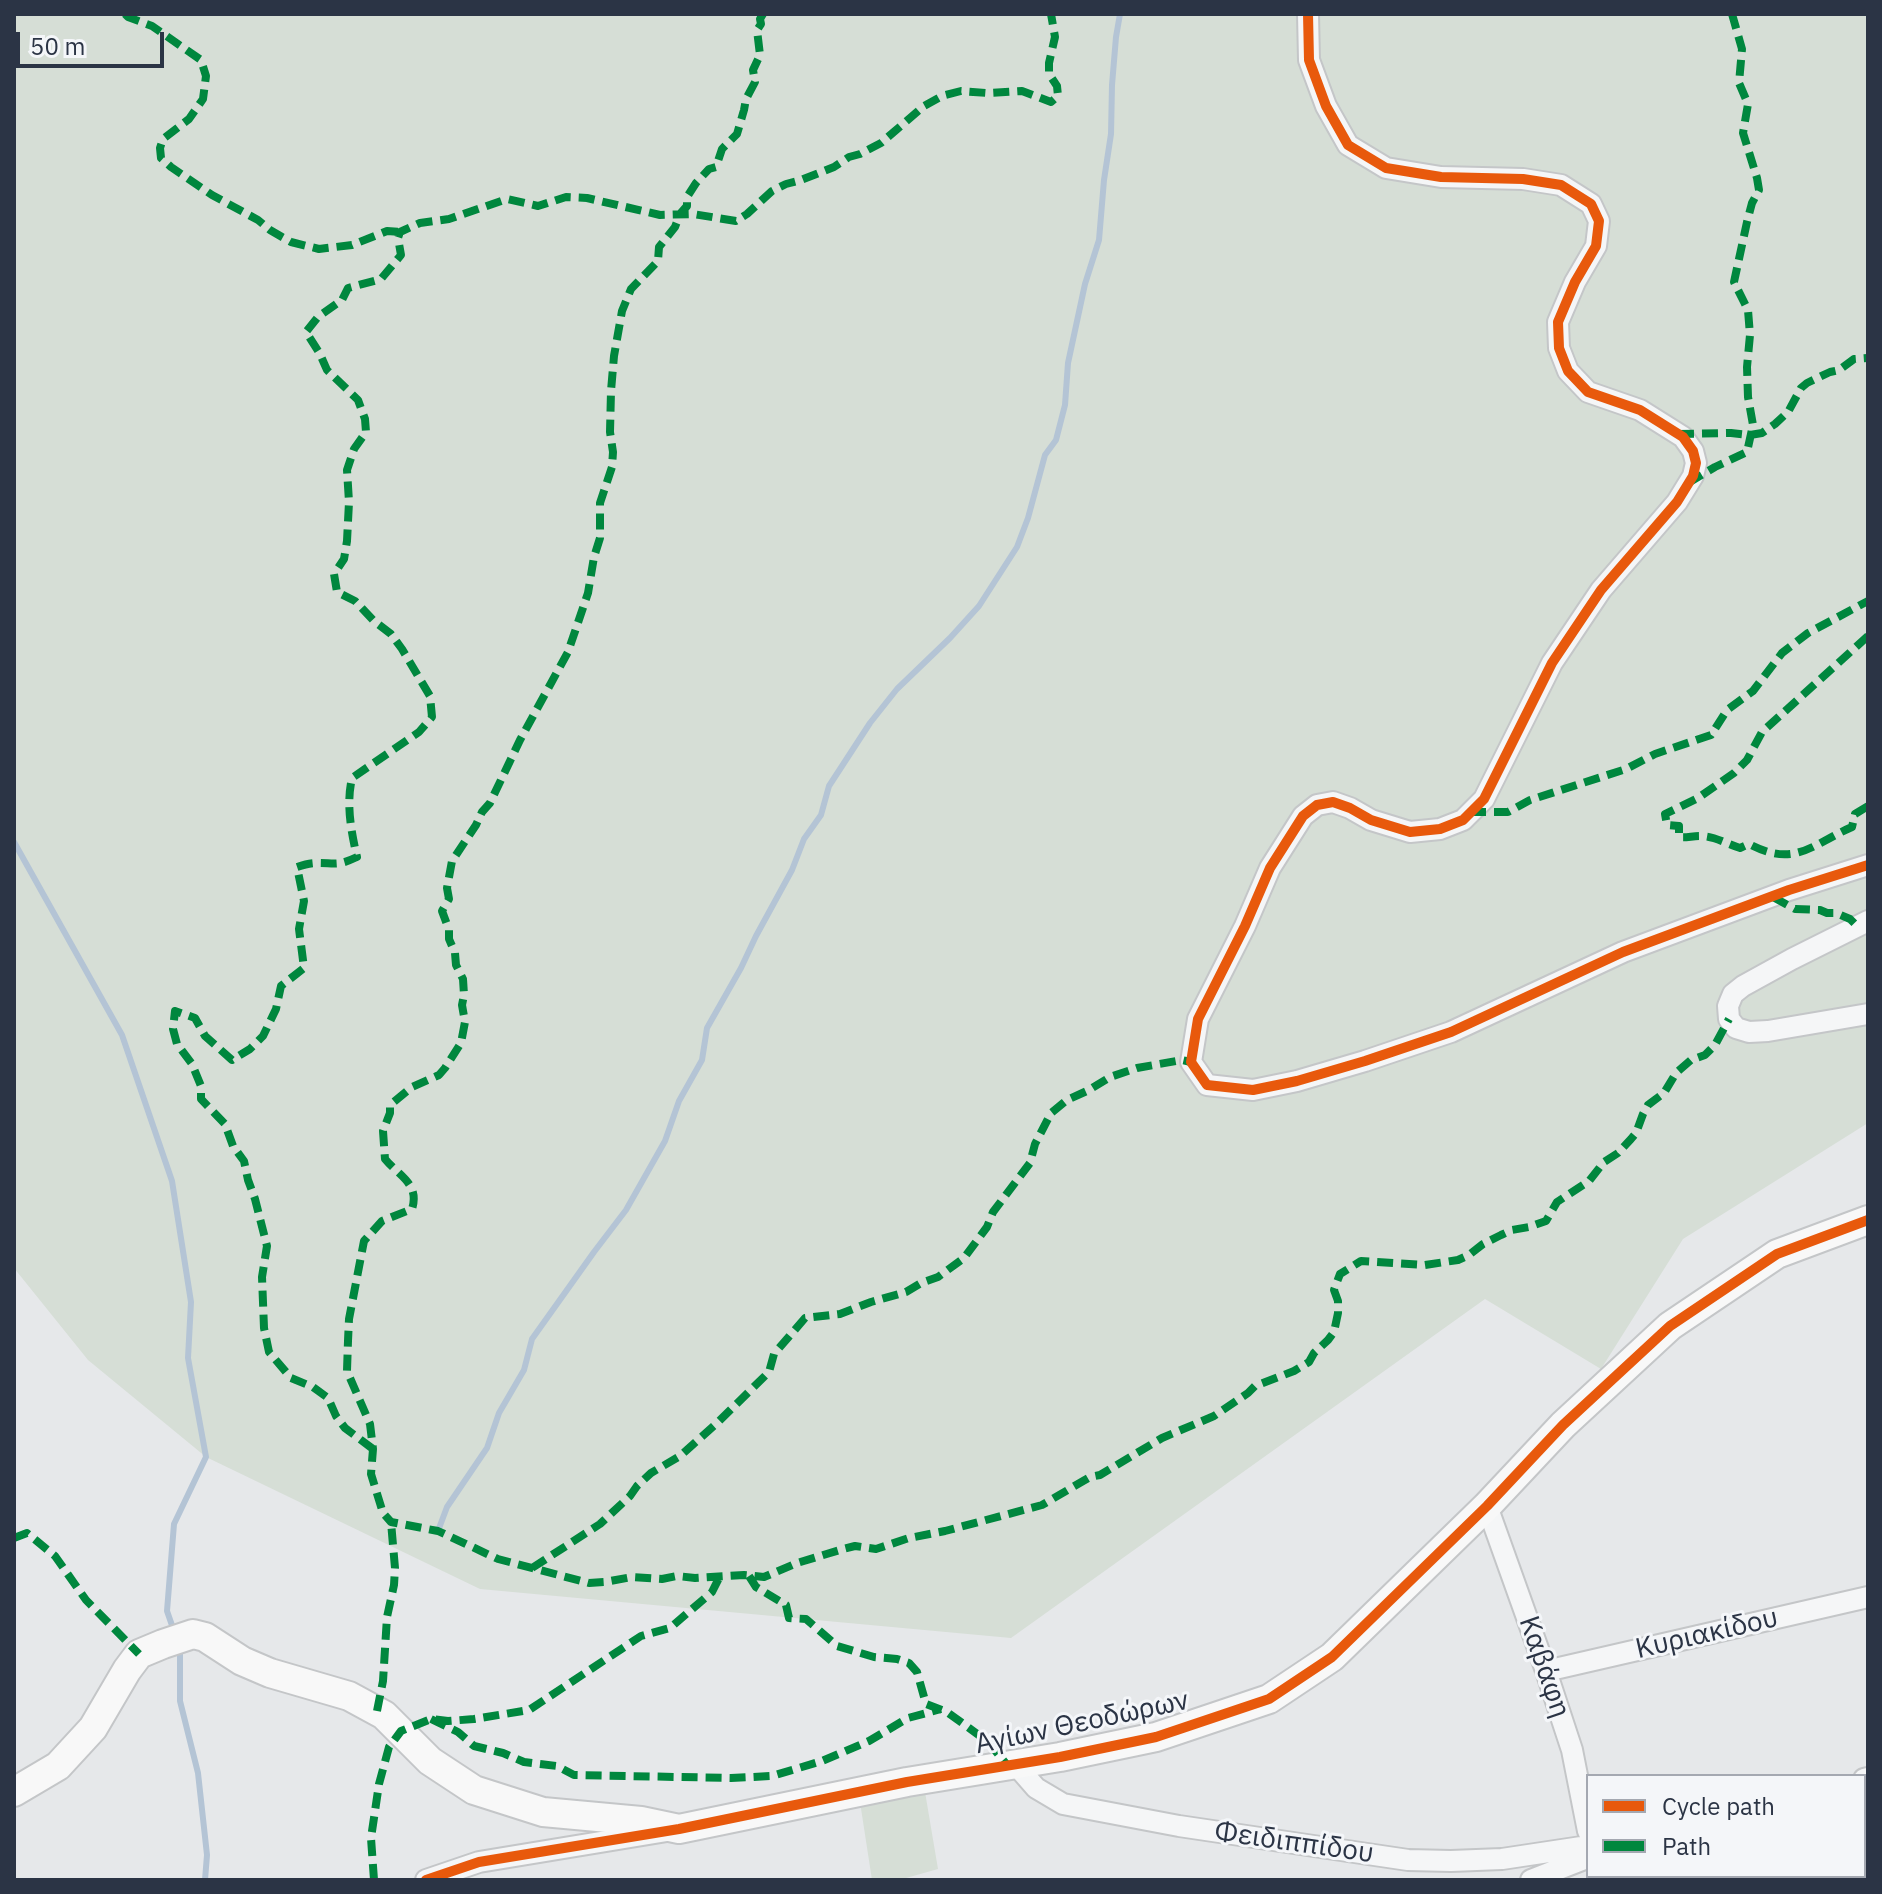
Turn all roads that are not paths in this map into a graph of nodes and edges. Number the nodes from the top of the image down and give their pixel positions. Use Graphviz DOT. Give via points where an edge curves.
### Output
graph roads {
  1 [pos="1308,14"];
  2 [pos="1868,865"];
  3 [pos="1868,921"];
  4 [pos="1868,1014"];
  5 [pos="1868,1220"];
  6 [pos="1487,1506"];
  7 [pos="1868,1597"];
  8 [pos="1546,1671"];
  9 [pos="1016,1765"];
  10 [pos="14,1792"];
  11 [pos="1586,1821"];
  12 [pos="679,1829"];
  13 [pos="1586,1852"];
  14 [pos="1586,1853"];
  15 [pos="1586,1859"];
  16 [pos="426,1880"];
  17 [pos="1531,1880"];
  18 [pos="1580,1880"];
  1 -- 2 [label="street" via="1309,60 1348,145 1386,168 1561,185 1591,204 1599,221 1596,246 1558,322 1559,348 1568,371 1588,392 1640,410 1683,437 1696,463 1677,502 1601,590 1552,663 1484,799 1463,820 1410,832 1333,802 1317,805 1303,816 1270,868 1198,1019 1191,1062 1207,1085 1253,1090 1297,1081 1451,1032 1623,952"];
  3 -- 4 [label="street" via="1743,986 1728,1006 1736,1028 1749,1032"];
  5 -- 6 [label="street, Αγίων Θεοδώρων" via="1777,1254 1670,1326 1563,1425"];
  6 -- 8 [label="street, Καβάφη"];
  6 -- 9 [label="street, Αγίων Θεοδώρων" via="1332,1657 1269,1699 1156,1737"];
  7 -- 8 [label="street, Κυριακίδου"];
  8 -- 11 [label="street, Καβάφη" via="1572,1750"];
  9 -- 12 [label="street, Αγίων Θεοδώρων"];
  9 -- 13 [label="street, Φειδιππίδου" via="1036,1788 1063,1804 1179,1826 1408,1860"];
  10 -- 12 [label="street" via="58,1766 93,1728 139,1654 193,1634 270,1673 349,1696 384,1715 430,1761 474,1790 543,1812"];
  12 -- 16 [label="street, Αγίων Θεοδώρων" via="479,1862"];
  14 -- 17 [label="street"];
  15 -- 18 [label="street"];
}
